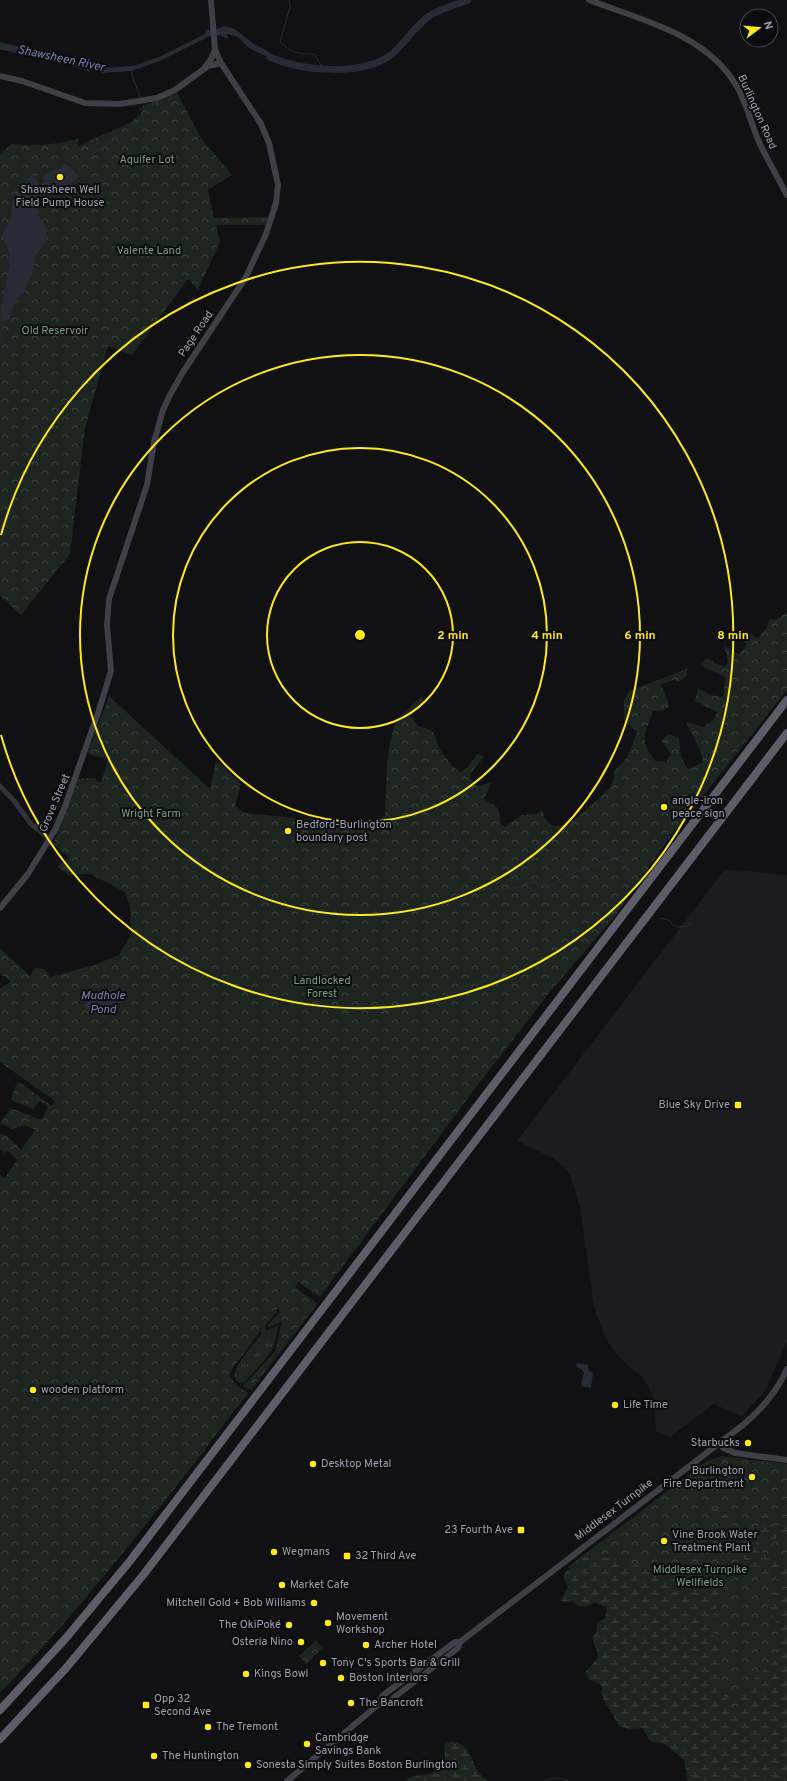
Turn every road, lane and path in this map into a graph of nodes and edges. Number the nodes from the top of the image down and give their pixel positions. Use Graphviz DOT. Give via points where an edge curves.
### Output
graph roads {
  1 [pos="211,0"];
  2 [pos="589,0"];
  3 [pos="215,50"];
  4 [pos="221,63"];
  5 [pos="205,68"];
  6 [pos="0,76"];
  7 [pos="787,195"];
  8 [pos="105,693"];
  9 [pos="787,700"];
  10 [pos="787,733"];
  11 [pos="787,740"];
  12 [pos="759,770"];
  13 [pos="0,786"];
  14 [pos="50,839"];
  15 [pos="0,908"];
  16 [pos="787,1368"];
  17 [pos="720,1442"];
  18 [pos="787,1460"];
  19 [pos="460,1642"];
  20 [pos="409,1676"];
  21 [pos="414,1682"];
  22 [pos="379,1704"];
  23 [pos="0,1710"];
  24 [pos="0,1739"];
  25 [pos="287,1781"];
  1 -- 3 [label="main road, Page Road"];
  2 -- 7 [label="main road, Burlington Road" via="684,36 708,51 737,86 760,144"];
  3 -- 4 [label="main road, Page Road"];
  3 -- 5 [label="main road"];
  4 -- 5 [label="main road"];
  4 -- 8 [label="main road, Page Road" via="261,124 269,143 278,185 276,203 266,234 246,277 183,372 163,410 154,442 147,485 109,599 107,625 111,668"];
  5 -- 6 [label="main road" via="175,90 157,98 120,104 85,103"];
  8 -- 14 [label="main road, Grove Street" via="64,810"];
  9 -- 23 [label="highway" via="134,1555 71,1632"];
  10 -- 12 [label="highway"];
  11 -- 12 [label="highway"];
  12 -- 24 [label="highway" via="148,1569 62,1673"];
  13 -- 14 [label="street" via="31,824"];
  14 -- 15 [label="main road, Grove Street" via="28,874"];
  16 -- 17 [label="main road, Middlesex Turnpike" via="780,1382 754,1416"];
  17 -- 18 [label="main road" via="723,1448 735,1453"];
  17 -- 19 [label="main road, Middlesex Turnpike"];
  19 -- 20 [label="main road, Middlesex Turnpike" via="455,1642"];
  19 -- 21 [label="main road, Middlesex Turnpike" via="458,1648"];
  20 -- 21 [label="main road"];
  20 -- 22 [label="main road, Middlesex Turnpike" via="382,1696"];
  21 -- 22 [label="main road, Middlesex Turnpike" via="387,1703"];
  22 -- 25 [label="main road, Middlesex Turnpike"];
}
